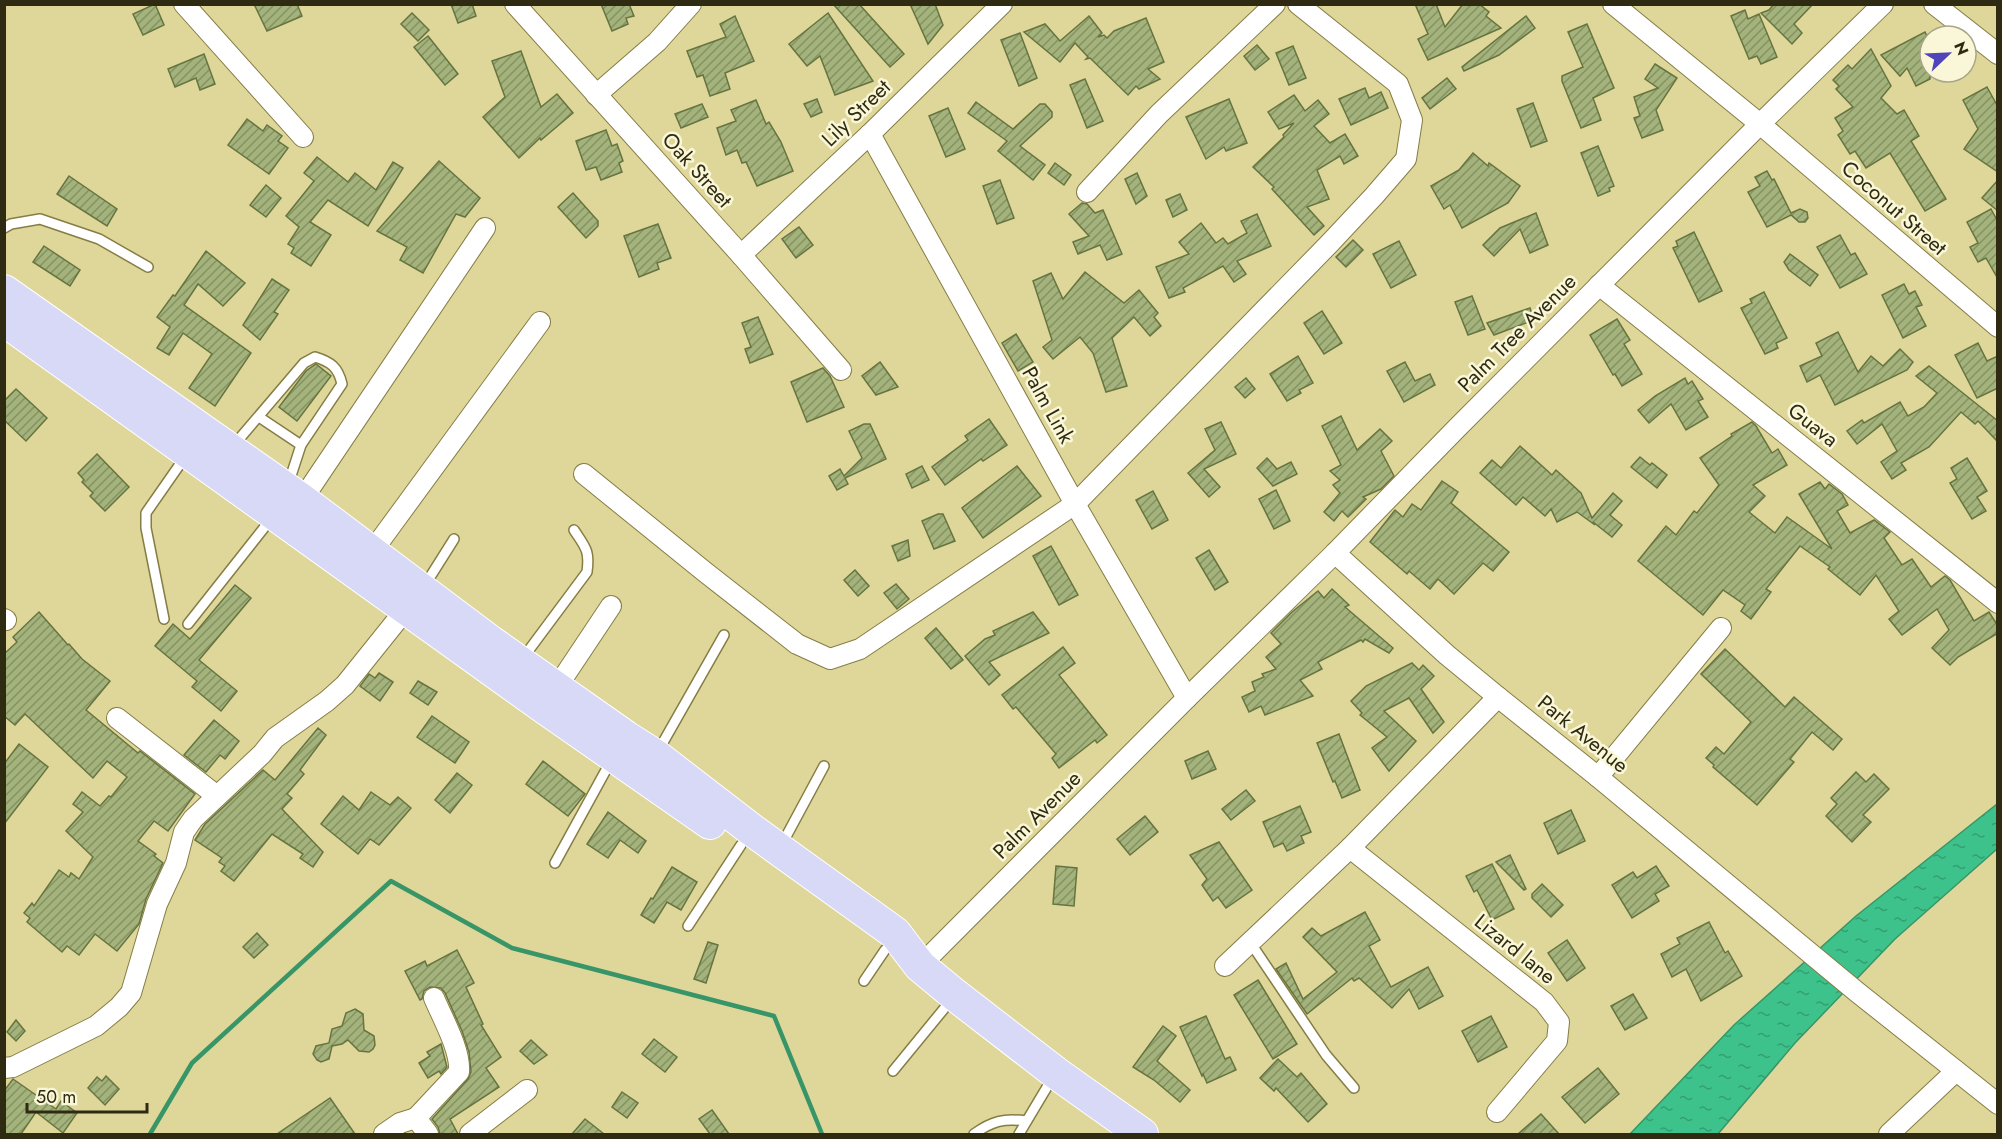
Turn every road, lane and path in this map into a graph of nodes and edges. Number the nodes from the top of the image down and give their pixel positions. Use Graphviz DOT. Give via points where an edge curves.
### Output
graph roads {
  1 [pos="184,4"];
  2 [pos="515,4"];
  3 [pos="692,4"];
  4 [pos="1002,4"];
  5 [pos="1275,4"];
  6 [pos="1298,4"];
  7 [pos="1613,4"];
  8 [pos="1883,4"];
  9 [pos="1934,4"];
  10 [pos="1998,54"];
  11 [pos="596,95"];
  12 [pos="1760,124"];
  13 [pos="870,134"];
  14 [pos="303,137"];
  15 [pos="1087,192"];
  16 [pos="4,228"];
  17 [pos="485,228"];
  18 [pos="741,255"];
  19 [pos="148,267"];
  20 [pos="1599,285"];
  21 [pos="5,291"];
  22 [pos="4,320"];
  23 [pos="540,321"];
  24 [pos="1998,327"];
  25 [pos="842,370"];
  26 [pos="259,417"];
  27 [pos="301,445"];
  28 [pos="230,450"];
  29 [pos="188,453"];
  30 [pos="584,474"];
  31 [pos="288,502"];
  32 [pos="1075,504"];
  33 [pos="574,530"];
  34 [pos="454,539"];
  35 [pos="371,553"];
  36 [pos="1335,553"];
  37 [pos="414,600"];
  38 [pos="1998,603"];
  39 [pos="611,606"];
  40 [pos="164,619"];
  41 [pos="188,624"];
  42 [pos="1721,628"];
  43 [pos="724,635"];
  44 [pos="520,662"];
  45 [pos="557,687"];
  46 [pos="1498,697"];
  47 [pos="1187,698"];
  48 [pos="117,718"];
  49 [pos="656,756"];
  50 [pos="613,757"];
  51 [pos="824,766"];
  52 [pos="1598,777"];
  53 [pos="217,796"];
  54 [pos="741,845"];
  55 [pos="1350,848"];
  56 [pos="779,849"];
  57 [pos="555,863"];
  58 [pos="688,926"];
  59 [pos="1250,942"];
  60 [pos="885,950"];
  61 [pos="920,966"];
  62 [pos="1226,966"];
  63 [pos="864,981"];
  64 [pos="955,995"];
  65 [pos="434,998"];
  66 [pos="4,1068"];
  67 [pos="893,1071"];
  68 [pos="1956,1071"];
  69 [pos="1056,1073"];
  70 [pos="1354,1088"];
  71 [pos="527,1090"];
  72 [pos="1998,1104"];
  73 [pos="1497,1112"];
  74 [pos="416,1118"];
  75 [pos="1026,1121"];
  76 [pos="384,1134"];
  77 [pos="428,1134"];
  78 [pos="470,1134"];
  79 [pos="974,1134"];
  80 [pos="1019,1134"];
  81 [pos="1142,1134"];
  82 [pos="1889,1134"];
  1 -- 14 [label="street"];
  2 -- 11 [label="street, Oak Street"];
  3 -- 11 [label="street" via="657,42"];
  4 -- 13 [label="street, Lily Street"];
  5 -- 15 [label="street" via="1178,96"];
  6 -- 32 [label="street" via="1398,84 1412,120 1406,159"];
  7 -- 12 [label="street, Coconut Street"];
  8 -- 12 [label="street, Palm Tree Avenue"];
  9 -- 10 [label="street"];
  11 -- 18 [label="street, Oak Street"];
  12 -- 20 [label="street, Palm Tree Avenue"];
  12 -- 24 [label="street, Coconut Street"];
  13 -- 18 [label="street, Lily Street"];
  13 -- 32 [label="street, Palm Link"];
  16 -- 19 [label="lane" via="40,219 99,239"];
  17 -- 31 [label="street"];
  18 -- 25 [label="street, Oak Street"];
  20 -- 36 [label="street, Palm Tree Avenue"];
  20 -- 38 [label="street, Guava"];
  21 -- 28 [label="main road"];
  22 -- 29 [label="main road"];
  23 -- 35 [label="street"];
  26 -- 27 [label="lane"];
  26 -- 27 [label="lane" via="304,363 315,357 328,361 339,371 342,384"];
  26 -- 28 [label="lane"];
  27 -- 31 [label="lane"];
  28 -- 31 [label="main road"];
  29 -- 31 [label="main road"];
  29 -- 40 [label="lane" via="146,513"];
  30 -- 32 [label="street" via="797,644 830,659 860,649"];
  31 -- 35 [label="main road"];
  31 -- 37 [label="main road"];
  31 -- 41 [label="lane"];
  32 -- 47 [label="street, Palm Link"];
  33 -- 44 [label="lane" via="589,556 587,572"];
  34 -- 37 [label="lane"];
  35 -- 37 [label="main road"];
  36 -- 46 [label="street, Park Avenue"];
  36 -- 47 [label="street, Palm Tree Avenue"];
  37 -- 44 [label="main road"];
  37 -- 50 [label="main road"];
  37 -- 53 [label="street" via="345,685 275,738"];
  39 -- 45 [label="street"];
  42 -- 52 [label="street"];
  43 -- 49 [label="lane"];
  44 -- 45 [label="main road"];
  45 -- 49 [label="main road"];
  46 -- 52 [label="street, Park Avenue"];
  46 -- 55 [label="street"];
  47 -- 61 [label="street, Palm Avenue"];
  48 -- 53 [label="street"];
  49 -- 56 [label="main road"];
  50 -- 54 [label="main road"];
  50 -- 57 [label="lane"];
  51 -- 56 [label="lane"];
  52 -- 68 [label="street, Park Avenue"];
  53 -- 66 [label="street" via="184,832 176,863 157,904 131,993 96,1026"];
  54 -- 58 [label="lane"];
  54 -- 60 [label="main road"];
  55 -- 59 [label="street"];
  55 -- 73 [label="street, Lizard lane" via="1544,1002 1559,1022 1557,1041"];
  56 -- 61 [label="main road" via="895,933"];
  59 -- 62 [label="street"];
  59 -- 70 [label="lane" via="1326,1055"];
  60 -- 61 [label="main road"];
  60 -- 63 [label="lane"];
  61 -- 64 [label="main road"];
  64 -- 67 [label="lane"];
  64 -- 69 [label="main road"];
  65 -- 74 [label="street" via="457,1053 459,1072"];
  68 -- 72 [label="street"];
  68 -- 82 [label="street"];
  69 -- 75 [label="lane"];
  69 -- 81 [label="main road"];
  71 -- 78 [label="street"];
  74 -- 76 [label="street"];
  74 -- 77 [label="street"];
  75 -- 79 [label="lane" via="1000,1120"];
  75 -- 80 [label="lane"];
}
